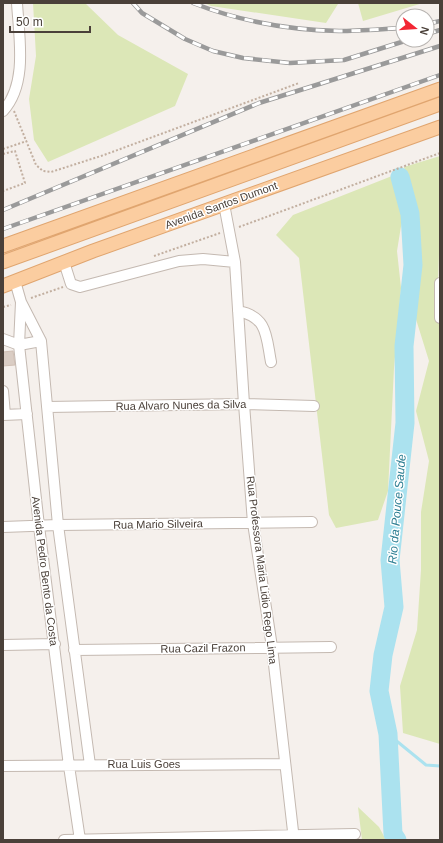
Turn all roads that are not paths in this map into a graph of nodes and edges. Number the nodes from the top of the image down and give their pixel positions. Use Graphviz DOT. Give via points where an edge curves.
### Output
graph roads {
  1 [pos="17,3"];
  2 [pos="440,89"];
  3 [pos="440,104"];
  4 [pos="3,111"];
  5 [pos="440,127"];
  6 [pos="224,204"];
  7 [pos="3,246"];
  8 [pos="3,262"];
  9 [pos="64,262"];
  10 [pos="235,262"];
  11 [pos="9,283"];
  12 [pos="440,283"];
  13 [pos="21,302"];
  14 [pos="238,310"];
  15 [pos="440,318"];
  16 [pos="3,339"];
  17 [pos="41,341"];
  18 [pos="20,345"];
  19 [pos="271,362"];
  20 [pos="3,391"];
  21 [pos="244,404"];
  22 [pos="314,406"];
  23 [pos="47,407"];
  24 [pos="27,414"];
  25 [pos="4,415"];
  26 [pos="254,522"];
  27 [pos="312,522"];
  28 [pos="58,524"];
  29 [pos="39,526"];
  30 [pos="3,527"];
  31 [pos="55,644"];
  32 [pos="3,645"];
  33 [pos="331,646"];
  34 [pos="272,647"];
  35 [pos="74,650"];
  36 [pos="285,764"];
  37 [pos="90,765"];
  38 [pos="3,766"];
  39 [pos="69,766"];
  40 [pos="355,834"];
  41 [pos="293,838"];
  42 [pos="64,840"];
  43 [pos="80,840"];
  1 -- 4 [label="street" via="18,83 11,103"];
  2 -- 7 [label="main road"];
  3 -- 8 [label="main road, Avenida Santos Dumont"];
  5 -- 6 [label="main road, Avenida Santos Dumont"];
  6 -- 9 [label="main road, Avenida Santos Dumont"];
  6 -- 10 [label="street, Rua Professora Maria Lidio Rego Lima"];
  9 -- 10 [label="street" via="71,284 80,287 179,261"];
  9 -- 11 [label="main road, Avenida Santos Dumont"];
  10 -- 14 [label="street, Rua Professora Maria Lidio Rego Lima"];
  11 -- 13 [label="street, Avenida Pedro Bento da Costa"];
  12 -- 15 [label="street"];
  13 -- 17 [label="street, Avenida Pedro Bento da Costa"];
  13 -- 18 [label="street, Avenida Pedro Bento da Costa"];
  14 -- 19 [label="street" via="257,317 263,326"];
  14 -- 21 [label="street, Rua Professora Maria Lidio Rego Lima"];
  16 -- 18 [label="street"];
  17 -- 18 [label="street"];
  17 -- 23 [label="street, Avenida Pedro Bento da Costa"];
  18 -- 24 [label="street, Avenida Pedro Bento da Costa"];
  20 -- 25 [label="street"];
  21 -- 22 [label="street, Rua Alvaro Nunes da Silva"];
  21 -- 23 [label="street, Rua Alvaro Nunes da Silva"];
  21 -- 26 [label="street, Rua Professora Maria Lidio Rego Lima"];
  23 -- 28 [label="street, Avenida Pedro Bento da Costa"];
  24 -- 25 [label="street"];
  24 -- 29 [label="street, Avenida Pedro Bento da Costa"];
  26 -- 27 [label="street, Rua Mario Silveira"];
  26 -- 28 [label="street, Rua Mario Silveira"];
  26 -- 34 [label="street, Rua Professora Maria Lidio Rego Lima"];
  28 -- 29 [label="street, Rua Mario Silveira"];
  28 -- 35 [label="street, Avenida Pedro Bento da Costa"];
  29 -- 30 [label="street, Rua Mario Silveira"];
  29 -- 31 [label="street, Avenida Pedro Bento da Costa"];
  31 -- 32 [label="street"];
  31 -- 39 [label="street, Avenida Pedro Bento da Costa"];
  33 -- 34 [label="street, Rua Cazil Frazon"];
  34 -- 35 [label="street, Rua Cazil Frazon"];
  34 -- 36 [label="street, Rua Professora Maria Lidio Rego Lima"];
  35 -- 37 [label="street, Avenida Pedro Bento da Costa"];
  36 -- 37 [label="street, Rua Luis Goes"];
  36 -- 41 [label="street, Rua Professora Maria Lidio Rego Lima"];
  37 -- 39 [label="street, Rua Luis Goes"];
  38 -- 39 [label="street, Rua Luis Goes"];
  39 -- 43 [label="street, Avenida Pedro Bento da Costa"];
  40 -- 41 [label="street"];
  41 -- 43 [label="street"];
  42 -- 43 [label="street"];
}
